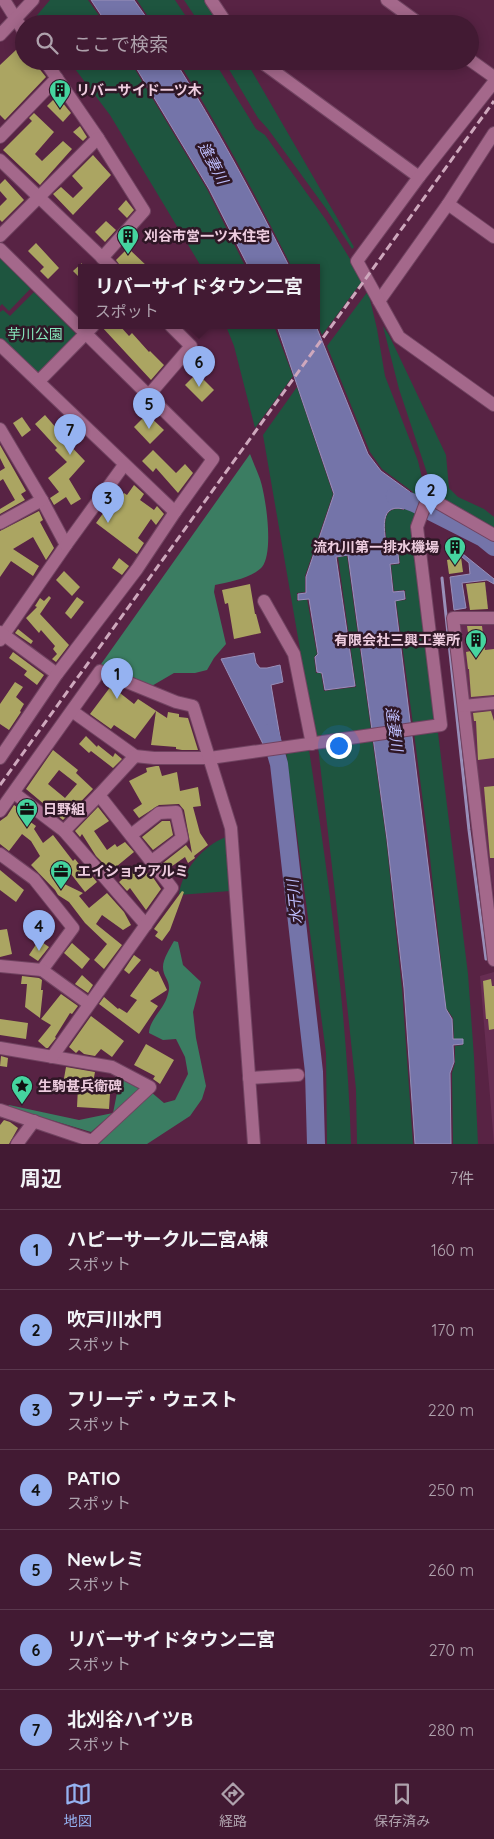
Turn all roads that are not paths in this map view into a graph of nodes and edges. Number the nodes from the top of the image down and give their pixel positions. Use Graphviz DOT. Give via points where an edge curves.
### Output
graph roads {
  1 [pos="4,0"];
  2 [pos="33,0"];
  3 [pos="211,0"];
  4 [pos="387,0"];
  5 [pos="17,15"];
  6 [pos="221,15"];
  7 [pos="408,15"];
  8 [pos="6,25"];
  9 [pos="479,66"];
  10 [pos="51,70"];
  11 [pos="272,70"];
  12 [pos="494,77"];
  13 [pos="57,78"];
  14 [pos="494,82"];
  15 [pos="494,133"];
  16 [pos="0,137"];
  17 [pos="98,138"];
  18 [pos="0,160"];
  19 [pos="419,177"];
  20 [pos="38,196"];
  21 [pos="448,204"];
  22 [pos="0,236"];
  23 [pos="494,237"];
  24 [pos="0,249"];
  25 [pos="102,258"];
  26 [pos="109,264"];
  27 [pos="379,301"];
  28 [pos="78,320"];
  29 [pos="174,329"];
  30 [pos="89,330"];
  31 [pos="0,345"];
  32 [pos="39,381"];
  33 [pos="148,396"];
  34 [pos="494,405"];
  35 [pos="0,429"];
  36 [pos="124,465"];
  37 [pos="42,500"];
  38 [pos="175,512"];
  39 [pos="0,523"];
  40 [pos="494,535"];
  41 [pos="66,545"];
  42 [pos="264,601"];
  43 [pos="494,618"];
  44 [pos="1,636"];
  45 [pos="57,674"];
  46 [pos="494,702"];
  47 [pos="464,706"];
  48 [pos="72,711"];
  49 [pos="312,744"];
  50 [pos="135,756"];
  51 [pos="0,758"];
  52 [pos="210,758"];
  53 [pos="14,793"];
  54 [pos="99,795"];
  55 [pos="0,811"];
  56 [pos="64,831"];
  57 [pos="131,835"];
  58 [pos="0,854"];
  59 [pos="152,861"];
  60 [pos="146,925"];
  61 [pos="494,960"];
  62 [pos="0,966"];
  63 [pos="42,970"];
  64 [pos="89,1004"];
  65 [pos="0,1048"];
  66 [pos="52,1056"];
  67 [pos="298,1075"];
  68 [pos="249,1078"];
  69 [pos="0,1110"];
  70 [pos="34,1121"];
  71 [pos="91,1142"];
  72 [pos="17,1144"];
  73 [pos="254,1144"];
  1 -- 8 [label="street"];
  2 -- 5 [label="street"];
  3 -- 6 [label="street"];
  4 -- 7 [label="street"];
  9 -- 12 [label="street"];
  10 -- 13 [label="street"];
  11 -- 19 [label="street"];
  13 -- 16 [label="street"];
  13 -- 17 [label="street"];
  14 -- 19 [label="street"];
  15 -- 21 [label="street"];
  17 -- 20 [label="street"];
  17 -- 25 [label="street" via="144,210"];
  18 -- 20 [label="street"];
  19 -- 27 [label="street" via="357,261"];
  20 -- 22 [label="street"];
  20 -- 25 [label="street"];
  21 -- 23 [label="street"];
  21 -- 27 [label="street"];
  24 -- 28 [label="street"];
  25 -- 26 [label="street"];
  27 -- 34 [label="street" via="399,337"];
  29 -- 33 [label="street" via="191,346"];
  30 -- 32 [label="street"];
  30 -- 33 [label="street"];
  31 -- 32 [label="street"];
  32 -- 36 [label="street"];
  33 -- 38 [label="street" via="213,459"];
  35 -- 37 [label="street"];
  36 -- 38 [label="street"];
  36 -- 41 [label="street"];
  37 -- 39 [label="street"];
  37 -- 41 [label="street"];
  38 -- 45 [label="street" via="137,569"];
  40 -- 49 [label="street" via="428,497 419,516 417,527 441,725"];
  41 -- 44 [label="street"];
  42 -- 49 [label="street" via="294,654"];
  43 -- 47 [label="street" via="453,618"];
  44 -- 45 [label="street"];
  45 -- 51 [label="street"];
  46 -- 47 [label="street"];
  47 -- 61 [label="street"];
  48 -- 50 [label="street"];
  48 -- 52 [label="street" via="100,671 193,706"];
  48 -- 53 [label="street"];
  49 -- 52 [label="street"];
  50 -- 52 [label="street"];
  50 -- 54 [label="street"];
  52 -- 68 [label="street" via="230,828"];
  53 -- 55 [label="street"];
  53 -- 56 [label="street"];
  54 -- 56 [label="street"];
  54 -- 57 [label="street"];
  56 -- 60 [label="street"];
  57 -- 59 [label="street"];
  57 -- 59 [label="street" via="159,813 176,812 182,838"];
  58 -- 63 [label="street" via="34,879 73,928"];
  59 -- 60 [label="street" via="172,888"];
  60 -- 64 [label="street"];
  62 -- 63 [label="street"];
  63 -- 64 [label="street"];
  64 -- 66 [label="street"];
  65 -- 66 [label="street"];
  66 -- 71 [label="street" via="112,1067 150,1087"];
  67 -- 68 [label="street"];
  68 -- 73 [label="street"];
  69 -- 70 [label="street"];
  70 -- 71 [label="street"];
  70 -- 72 [label="street"];
}
